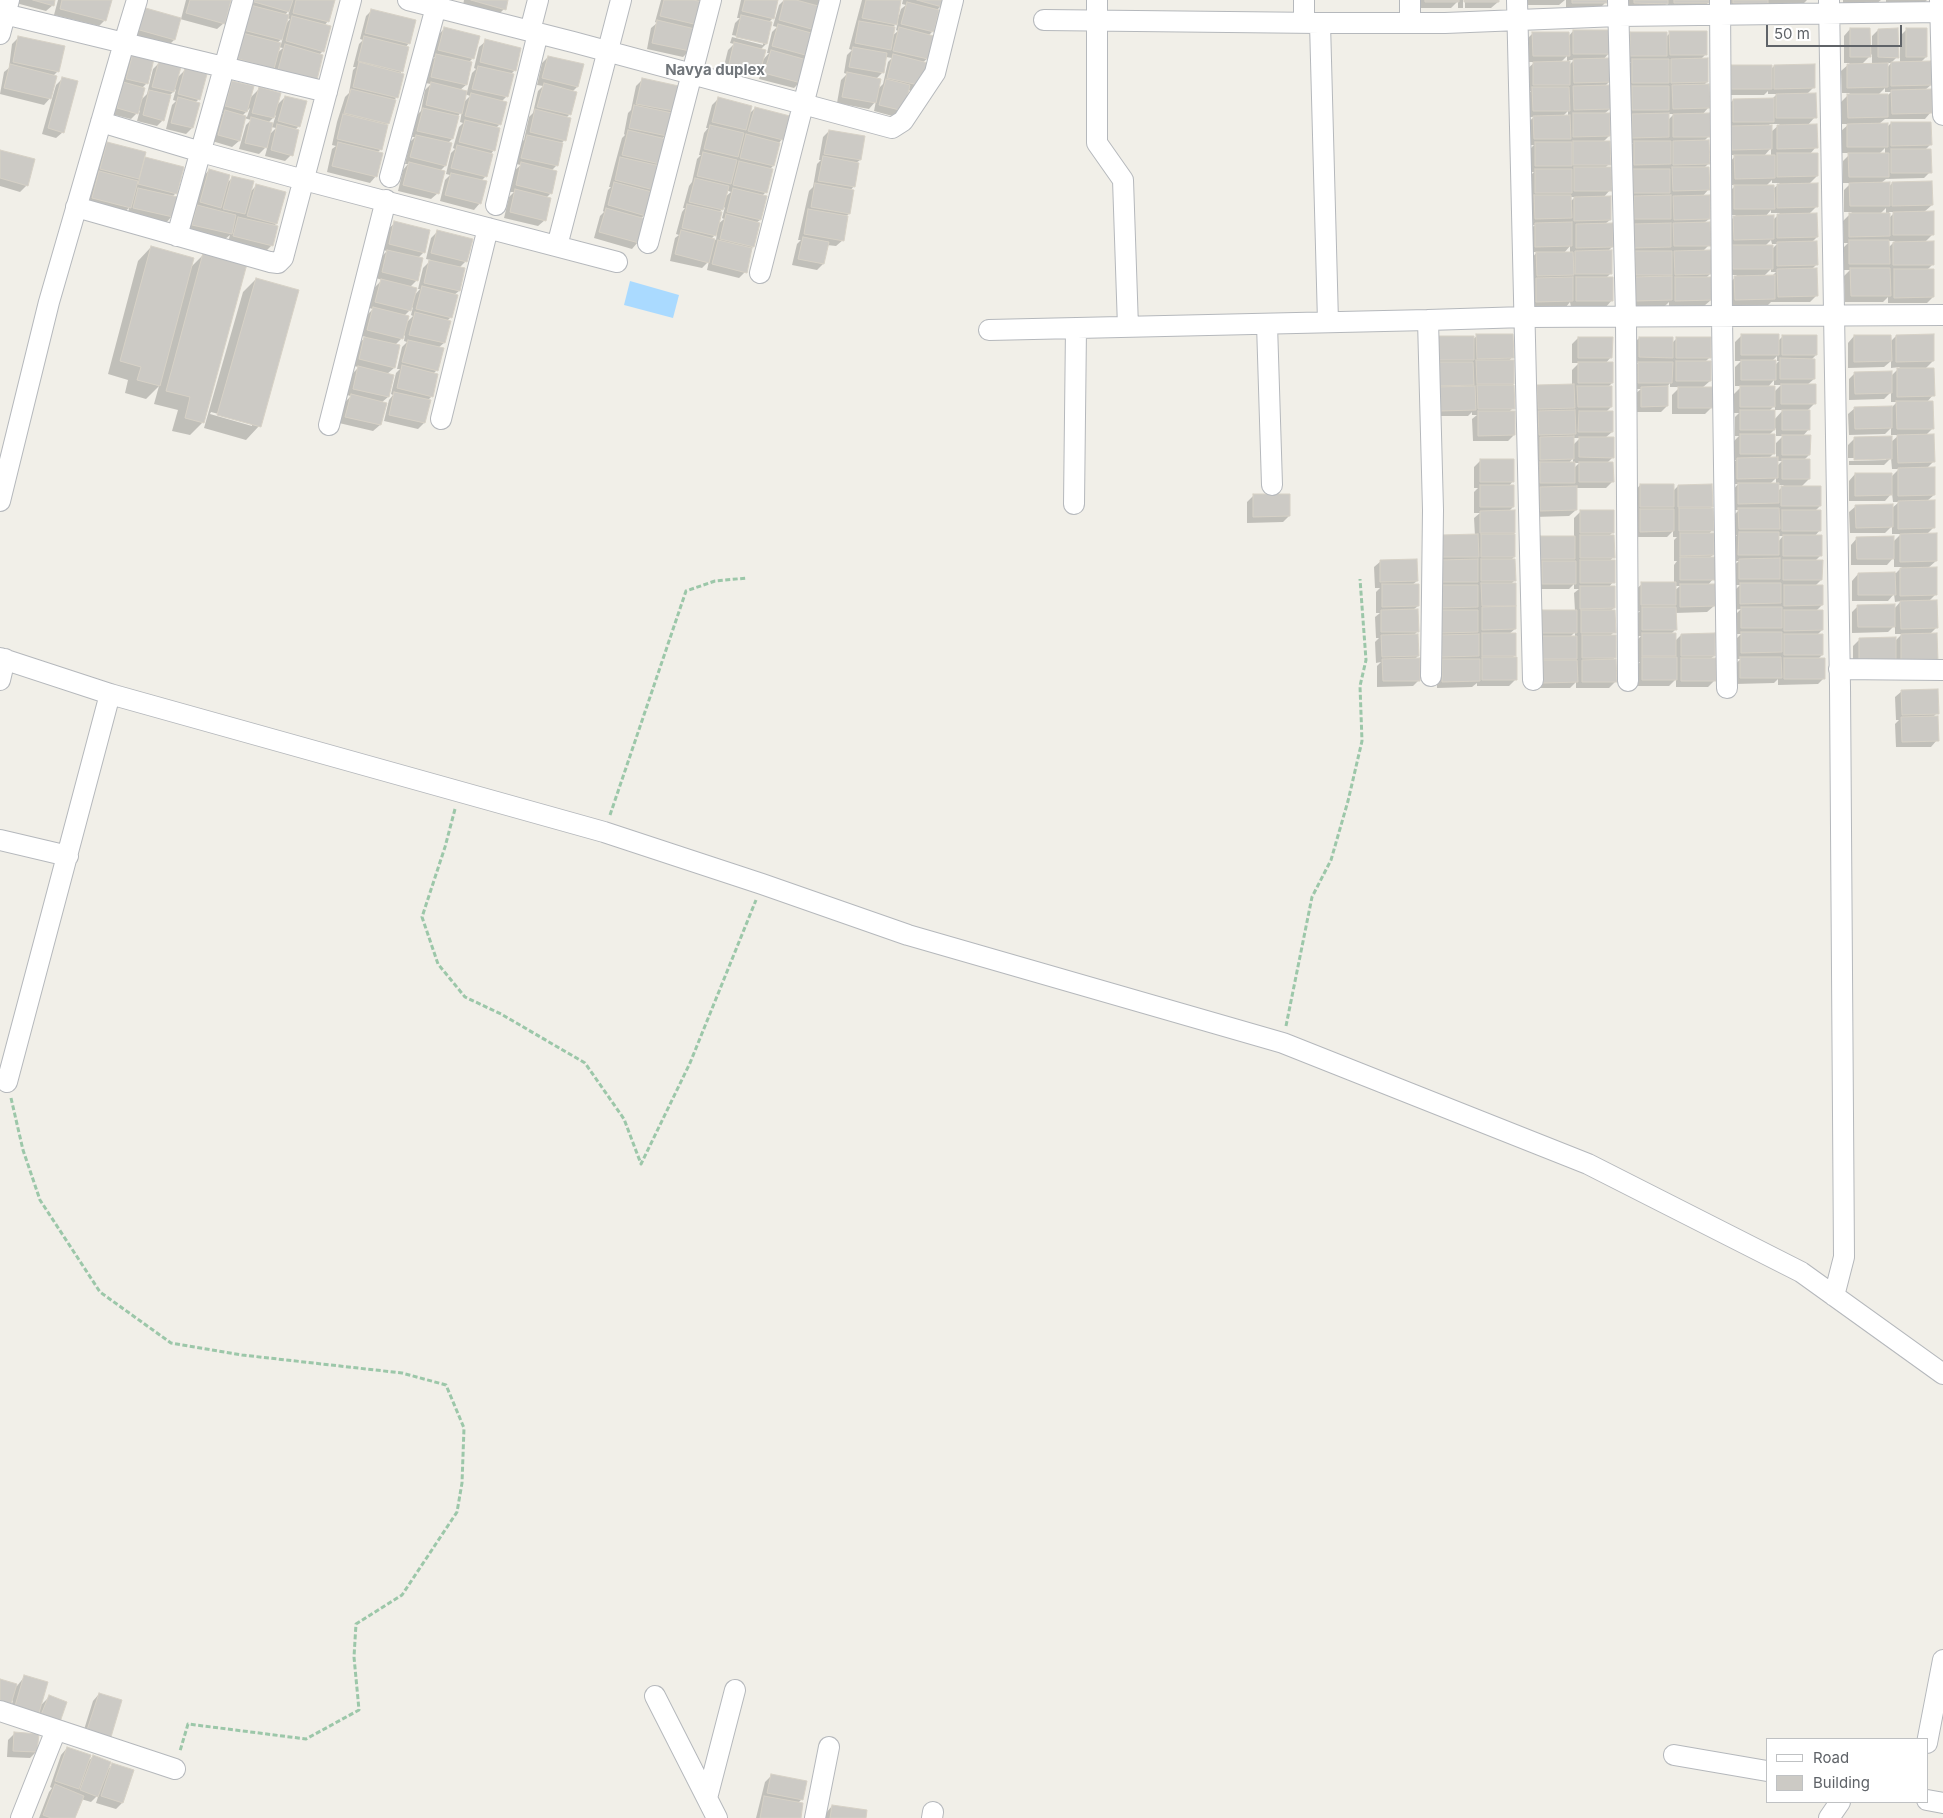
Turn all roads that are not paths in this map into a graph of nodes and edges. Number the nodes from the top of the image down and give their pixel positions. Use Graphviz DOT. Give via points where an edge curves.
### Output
graph roads {
  1 [pos="137,0"];
  2 [pos="243,0"];
  3 [pos="351,0"];
  4 [pos="538,0"];
  5 [pos="621,0"];
  6 [pos="711,0"];
  7 [pos="830,0"];
  8 [pos="953,0"];
  9 [pos="1097,0"];
  10 [pos="1304,0"];
  11 [pos="1410,0"];
  12 [pos="1517,0"];
  13 [pos="421,2"];
  14 [pos="1829,7"];
  15 [pos="1618,8"];
  16 [pos="1720,8"];
  17 [pos="1941,8"];
  18 [pos="3,15"];
  19 [pos="1044,20"];
  20 [pos="1097,21"];
  21 [pos="1517,21"];
  22 [pos="1312,23"];
  23 [pos="1410,23"];
  24 [pos="534,32"];
  25 [pos="124,43"];
  26 [pos="606,52"];
  27 [pos="223,68"];
  28 [pos="690,75"];
  29 [pos="327,92"];
  30 [pos="802,104"];
  31 [pos="1943,115"];
  32 [pos="101,122"];
  33 [pos="201,152"];
  34 [pos="390,178"];
  35 [pos="304,180"];
  36 [pos="386,200"];
  37 [pos="496,205"];
  38 [pos="76,207"];
  39 [pos="488,228"];
  40 [pos="177,236"];
  41 [pos="648,243"];
  42 [pos="557,246"];
  43 [pos="617,262"];
  44 [pos="760,273"];
  45 [pos="1722,316"];
  46 [pos="1834,316"];
  47 [pos="1943,316"];
  48 [pos="1626,317"];
  49 [pos="1525,318"];
  50 [pos="1428,320"];
  51 [pos="1328,322"];
  52 [pos="1267,324"];
  53 [pos="1128,327"];
  54 [pos="1076,328"];
  55 [pos="989,330"];
  56 [pos="441,419"];
  57 [pos="329,425"];
  58 [pos="1272,484"];
  59 [pos="0,501"];
  60 [pos="1074,504"];
  61 [pos="3,658"];
  62 [pos="1839,669"];
  63 [pos="1943,670"];
  64 [pos="1431,676"];
  65 [pos="0,680"];
  66 [pos="1533,680"];
  67 [pos="1628,681"];
  68 [pos="1727,688"];
  69 [pos="110,694"];
  70 [pos="0,840"];
  71 [pos="68,856"];
  72 [pos="7,1082"];
  73 [pos="1834,1296"];
  74 [pos="1943,1374"];
  75 [pos="1943,1660"];
  76 [pos="734,1690"];
  77 [pos="655,1696"];
  78 [pos="0,1711"];
  79 [pos="56,1730"];
  80 [pos="1928,1738"];
  81 [pos="829,1747"];
  82 [pos="1674,1755"];
  83 [pos="175,1769"];
  84 [pos="1766,1771"];
  85 [pos="707,1798"];
  86 [pos="1928,1800"];
  87 [pos="1839,1803"];
  88 [pos="1943,1803"];
  89 [pos="21,1818"];
  90 [pos="717,1818"];
  91 [pos="815,1818"];
  92 [pos="1829,1818"];
  1 -- 25 [label="street"];
  2 -- 27 [label="street"];
  3 -- 29 [label="street"];
  4 -- 24 [label="street"];
  5 -- 26 [label="street"];
  6 -- 28 [label="street"];
  7 -- 30 [label="street"];
  8 -- 30 [label="street" via="935,73 903,121 892,128"];
  9 -- 20 [label="street"];
  10 -- 22 [label="street"];
  11 -- 23 [label="street"];
  12 -- 21 [label="street"];
  13 -- 24 [label="street"];
  13 -- 34 [label="street"];
  14 -- 16 [label="street"];
  14 -- 17 [label="street"];
  14 -- 46 [label="street"];
  15 -- 16 [label="street"];
  15 -- 21 [label="street"];
  15 -- 48 [label="street"];
  16 -- 45 [label="street"];
  17 -- 31 [label="street"];
  18 -- 25 [label="street"];
  19 -- 20 [label="street"];
  20 -- 22 [label="street"];
  20 -- 53 [label="street" via="1097,143 1123,180"];
  21 -- 23 [label="street"];
  21 -- 49 [label="street"];
  22 -- 23 [label="street"];
  22 -- 51 [label="street"];
  24 -- 26 [label="street"];
  24 -- 37 [label="street"];
  25 -- 27 [label="street"];
  25 -- 32 [label="street"];
  26 -- 28 [label="street"];
  26 -- 42 [label="street"];
  27 -- 29 [label="street"];
  27 -- 33 [label="street"];
  28 -- 30 [label="street"];
  28 -- 41 [label="street"];
  29 -- 35 [label="street"];
  30 -- 44 [label="street"];
  32 -- 33 [label="street"];
  32 -- 38 [label="street"];
  33 -- 35 [label="street"];
  33 -- 40 [label="street"];
  35 -- 36 [label="street"];
  35 -- 40 [label="street" via="283,258 278,263"];
  36 -- 39 [label="street"];
  36 -- 57 [label="street"];
  38 -- 40 [label="street"];
  38 -- 59 [label="street"];
  39 -- 42 [label="street"];
  39 -- 56 [label="street"];
  42 -- 43 [label="street"];
  45 -- 46 [label="street"];
  45 -- 48 [label="street"];
  45 -- 68 [label="street"];
  46 -- 47 [label="street"];
  46 -- 62 [label="street"];
  48 -- 49 [label="street"];
  48 -- 67 [label="street"];
  49 -- 50 [label="street"];
  49 -- 66 [label="street"];
  50 -- 51 [label="street"];
  50 -- 64 [label="street" via="1433,510"];
  51 -- 52 [label="street"];
  52 -- 53 [label="street"];
  52 -- 58 [label="street"];
  53 -- 54 [label="street"];
  54 -- 55 [label="street"];
  54 -- 60 [label="street"];
  61 -- 65 [label="street"];
  61 -- 69 [label="street"];
  62 -- 63 [label="street"];
  62 -- 73 [label="street" via="1844,1258"];
  69 -- 71 [label="street"];
  69 -- 73 [label="street" via="604,832 908,935 1283,1043 1588,1164 1801,1272"];
  70 -- 71 [label="street"];
  71 -- 72 [label="street"];
  73 -- 74 [label="street"];
  75 -- 80 [label="street"];
  76 -- 85 [label="street"];
  77 -- 85 [label="street"];
  78 -- 79 [label="street"];
  79 -- 83 [label="street"];
  79 -- 89 [label="street"];
  81 -- 91 [label="street"];
  82 -- 84 [label="street"];
  85 -- 90 [label="street"];
  86 -- 88 [label="street"];
  87 -- 92 [label="street"];
}
